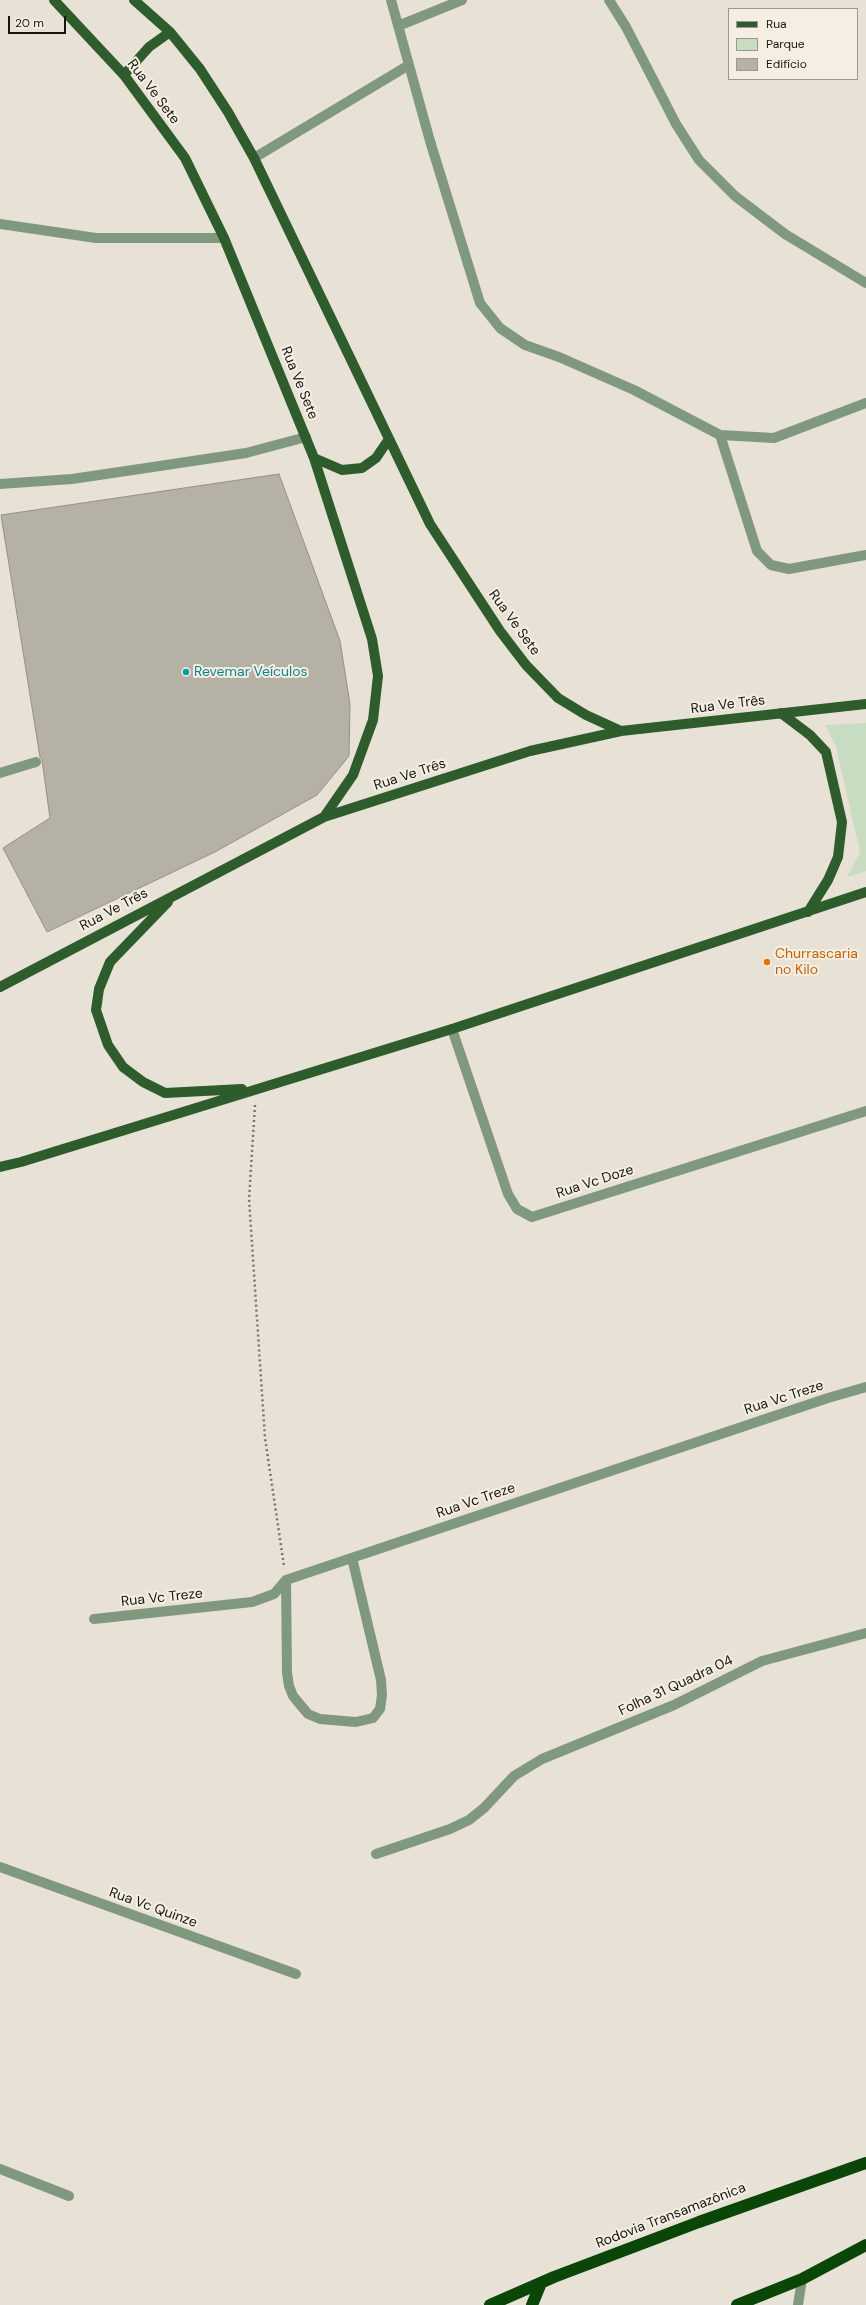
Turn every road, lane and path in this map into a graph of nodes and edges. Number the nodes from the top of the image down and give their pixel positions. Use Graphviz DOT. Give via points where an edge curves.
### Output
graph roads {
  1 [pos="54,0"];
  2 [pos="134,0"];
  3 [pos="141,0"];
  4 [pos="391,0"];
  5 [pos="462,0"];
  6 [pos="609,0"];
  7 [pos="147,12"];
  8 [pos="398,26"];
  9 [pos="170,32"];
  10 [pos="409,64"];
  11 [pos="124,75"];
  12 [pos="254,158"];
  13 [pos="0,224"];
  14 [pos="224,238"];
  15 [pos="866,283"];
  16 [pos="866,403"];
  17 [pos="720,435"];
  18 [pos="306,437"];
  19 [pos="389,439"];
  20 [pos="314,458"];
  21 [pos="0,484"];
  22 [pos="866,555"];
  23 [pos="866,704"];
  24 [pos="781,713"];
  25 [pos="622,731"];
  26 [pos="36,762"];
  27 [pos="0,773"];
  28 [pos="324,817"];
  29 [pos="866,892"];
  30 [pos="175,895"];
  31 [pos="808,912"];
  32 [pos="0,987"];
  33 [pos="452,1029"];
  34 [pos="256,1088"];
  35 [pos="866,1111"];
  36 [pos="0,1167"];
  37 [pos="866,1387"];
  38 [pos="352,1558"];
  39 [pos="286,1580"];
  40 [pos="94,1619"];
  41 [pos="866,1634"];
  42 [pos="376,1854"];
  43 [pos="0,1867"];
  44 [pos="296,1974"];
  45 [pos="866,2163"];
  46 [pos="0,2169"];
  47 [pos="69,2196"];
  48 [pos="866,2245"];
  49 [pos="802,2280"];
  50 [pos="541,2283"];
  51 [pos="490,2305"];
  52 [pos="532,2305"];
  53 [pos="737,2305"];
  54 [pos="798,2305"];
  1 -- 11 [label="main road, Rua Ve Sete"];
  2 -- 7 [label="main road, Rua Ve Sete"];
  3 -- 7 [label="street"];
  4 -- 8 [label="street"];
  5 -- 8 [label="street"];
  6 -- 15 [label="street" via="626,27 676,124 699,160 735,196 785,234"];
  7 -- 9 [label="main road, Rua Ve Sete"];
  8 -- 10 [label="street"];
  9 -- 11 [label="main road" via="149,47"];
  9 -- 12 [label="main road, Rua Ve Sete" via="200,69"];
  10 -- 12 [label="street"];
  10 -- 17 [label="street" via="480,303 500,328 525,345 634,390"];
  11 -- 14 [label="main road, Rua Ve Sete" via="185,158"];
  12 -- 19 [label="main road, Rua Ve Sete"];
  13 -- 14 [label="street" via="96,238"];
  14 -- 18 [label="main road, Rua Ve Sete"];
  16 -- 17 [label="street" via="774,438"];
  17 -- 22 [label="street" via="757,551 771,565 789,569"];
  18 -- 20 [label="main road, Rua Ve Sete"];
  18 -- 21 [label="street" via="246,453 72,479"];
  19 -- 20 [label="main road" via="376,458 362,468 342,470"];
  19 -- 25 [label="main road, Rua Ve Sete" via="430,524 500,631 526,665 558,698 586,715"];
  20 -- 28 [label="main road, Rua Ve Sete" via="372,639 378,676 373,720 353,775"];
  23 -- 24 [label="main road, Rua Ve Três"];
  24 -- 25 [label="main road, Rua Ve Três"];
  24 -- 31 [label="main road" via="810,735 826,752 842,822 838,857 828,880"];
  25 -- 28 [label="main road, Rua Ve Três" via="530,751"];
  26 -- 27 [label="street"];
  28 -- 30 [label="main road, Rua Ve Três"];
  29 -- 31 [label="main road"];
  30 -- 32 [label="main road, Rua Ve Três"];
  30 -- 34 [label="main road" via="110,962 99,989 96,1010 108,1045 123,1067 143,1082 165,1092"];
  31 -- 33 [label="main road"];
  33 -- 34 [label="main road"];
  33 -- 35 [label="street, Rua Vc Doze" via="508,1194 517,1209 532,1217"];
  34 -- 36 [label="main road"];
  34 -- 39 [label="path" via="249,1199 265,1438"];
  37 -- 38 [label="street, Rua Vc Treze"];
  38 -- 39 [label="street, Rua Vc Treze"];
  38 -- 39 [label="street" via="382,1695 380,1709 373,1718 356,1722 320,1719 308,1714 293,1696 287,1673"];
  39 -- 40 [label="street, Rua Vc Treze" via="274,1594 252,1602"];
  41 -- 42 [label="street, Folha 31 Quadra 04" via="762,1661 674,1705 542,1759 514,1776 469,1820"];
  43 -- 44 [label="street, Rua Vc Quinze"];
  45 -- 50 [label="highway, Rodovia Transamazônica" via="769,2195"];
  46 -- 47 [label="street"];
  48 -- 49 [label="highway"];
  49 -- 53 [label="highway"];
  49 -- 54 [label="street"];
  50 -- 51 [label="highway, Rodovia Transamazônica"];
  50 -- 52 [label="highway"];
}
